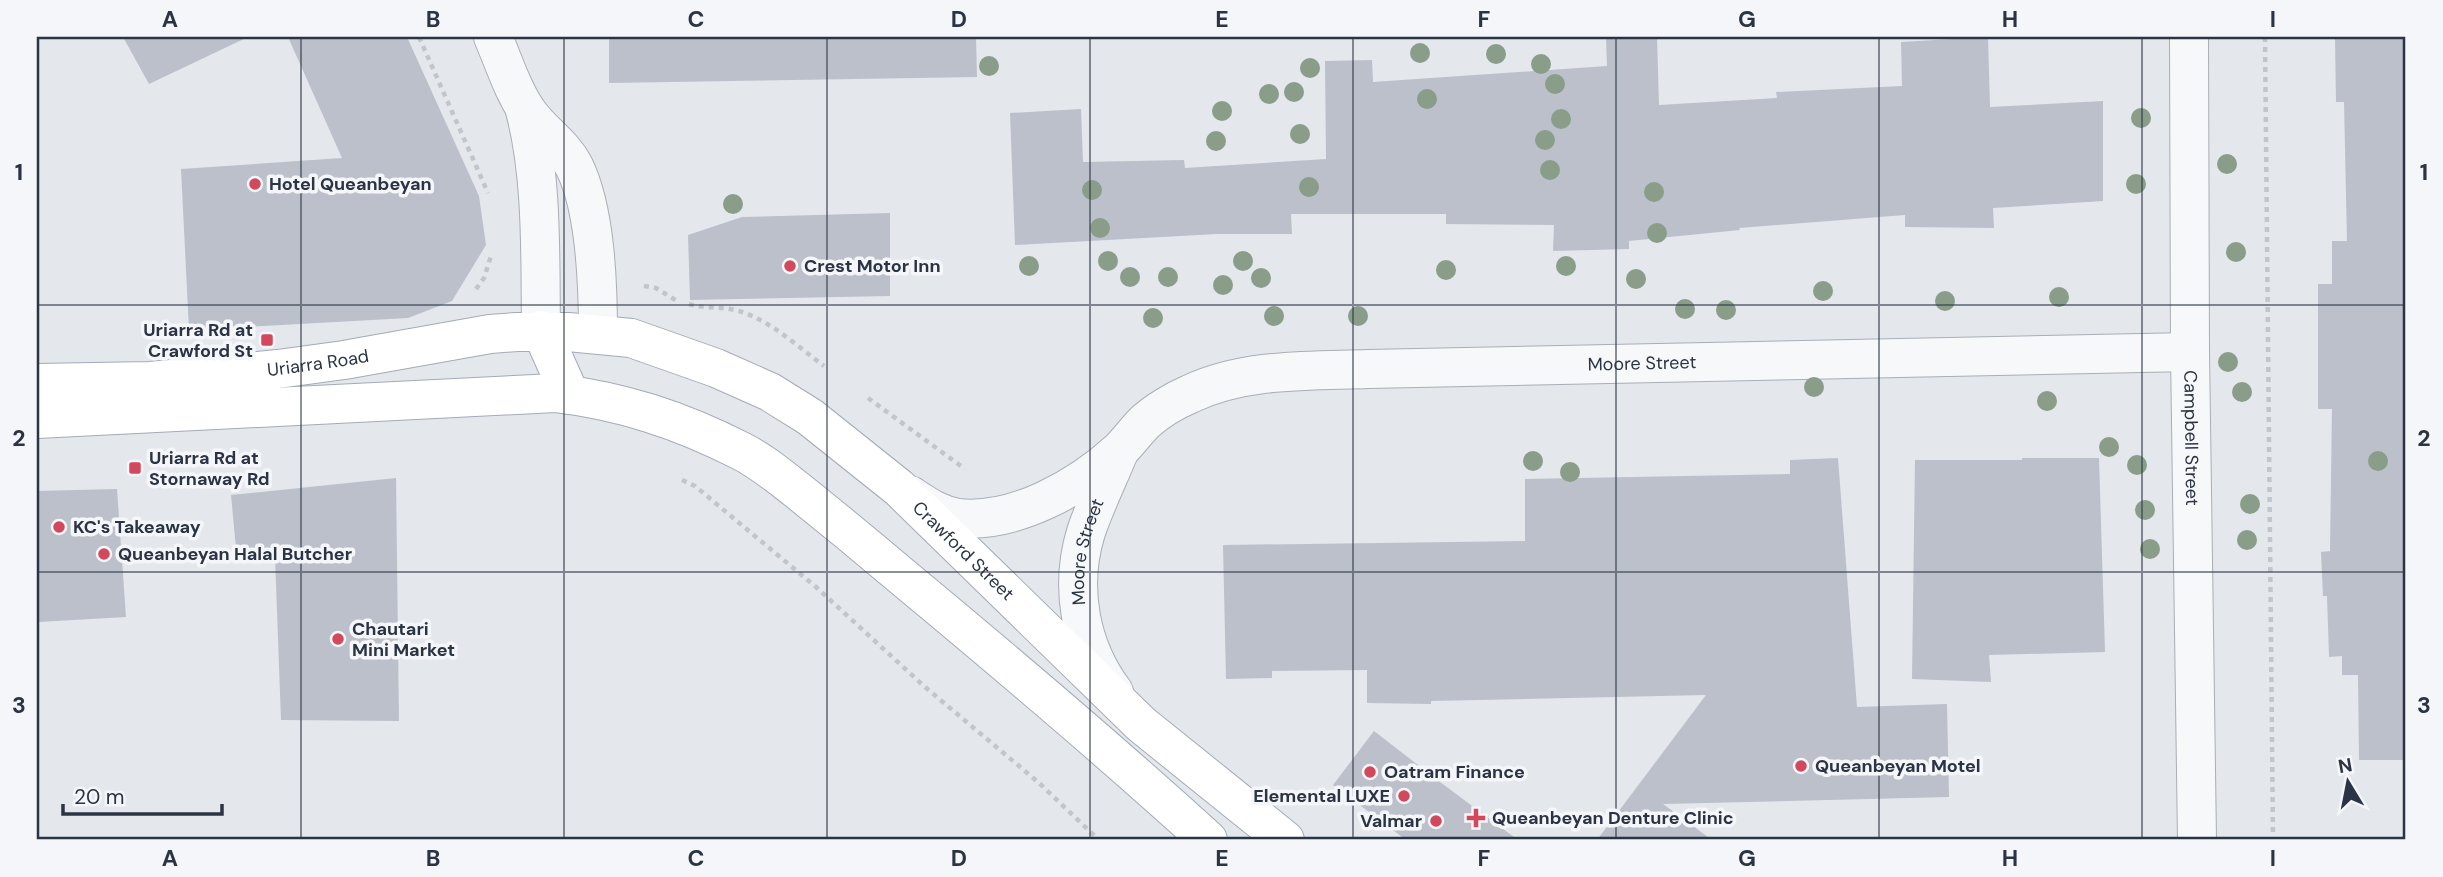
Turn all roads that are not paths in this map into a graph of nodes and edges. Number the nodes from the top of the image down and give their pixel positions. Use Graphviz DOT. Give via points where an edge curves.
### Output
graph roads {
  1 [pos="493,37"];
  2 [pos="2189,37"];
  3 [pos="522,102"];
  4 [pos="541,330"];
  5 [pos="598,334"];
  6 [pos="2190,352"];
  7 [pos="37,383"];
  8 [pos="570,395"];
  9 [pos="37,419"];
  10 [pos="1120,450"];
  11 [pos="899,488"];
  12 [pos="1141,724"];
  13 [pos="1208,840"];
  14 [pos="1285,840"];
  15 [pos="2197,840"];
  1 -- 3 [label="street"];
  2 -- 6 [label="street, Campbell Street"];
  3 -- 4 [label="street" via="536,177"];
  3 -- 5 [label="street" via="579,177 592,236"];
  4 -- 5 [label="main road, Uriarra Road"];
  4 -- 7 [label="main road, Uriarra Road" via="266,370 150,381"];
  4 -- 8 [label="main road"];
  5 -- 8 [label="main road"];
  5 -- 11 [label="main road, Crawford Street" via="665,349 770,392 819,423"];
  6 -- 10 [label="street, Moore Street" via="1294,372 1237,377 1190,394 1147,420"];
  6 -- 15 [label="street, Campbell Street"];
  8 -- 9 [label="main road, Uriarra Road"];
  8 -- 13 [label="main road" via="626,405 678,423 765,465 1055,704"];
  10 -- 11 [label="street, Moore Street" via="1043,502 997,516 957,518 933,510"];
  10 -- 12 [label="street, Moore Street" via="1086,532 1078,600 1096,664"];
  11 -- 12 [label="main road, Crawford Street"];
  12 -- 14 [label="main road, Crawford Street"];
}
